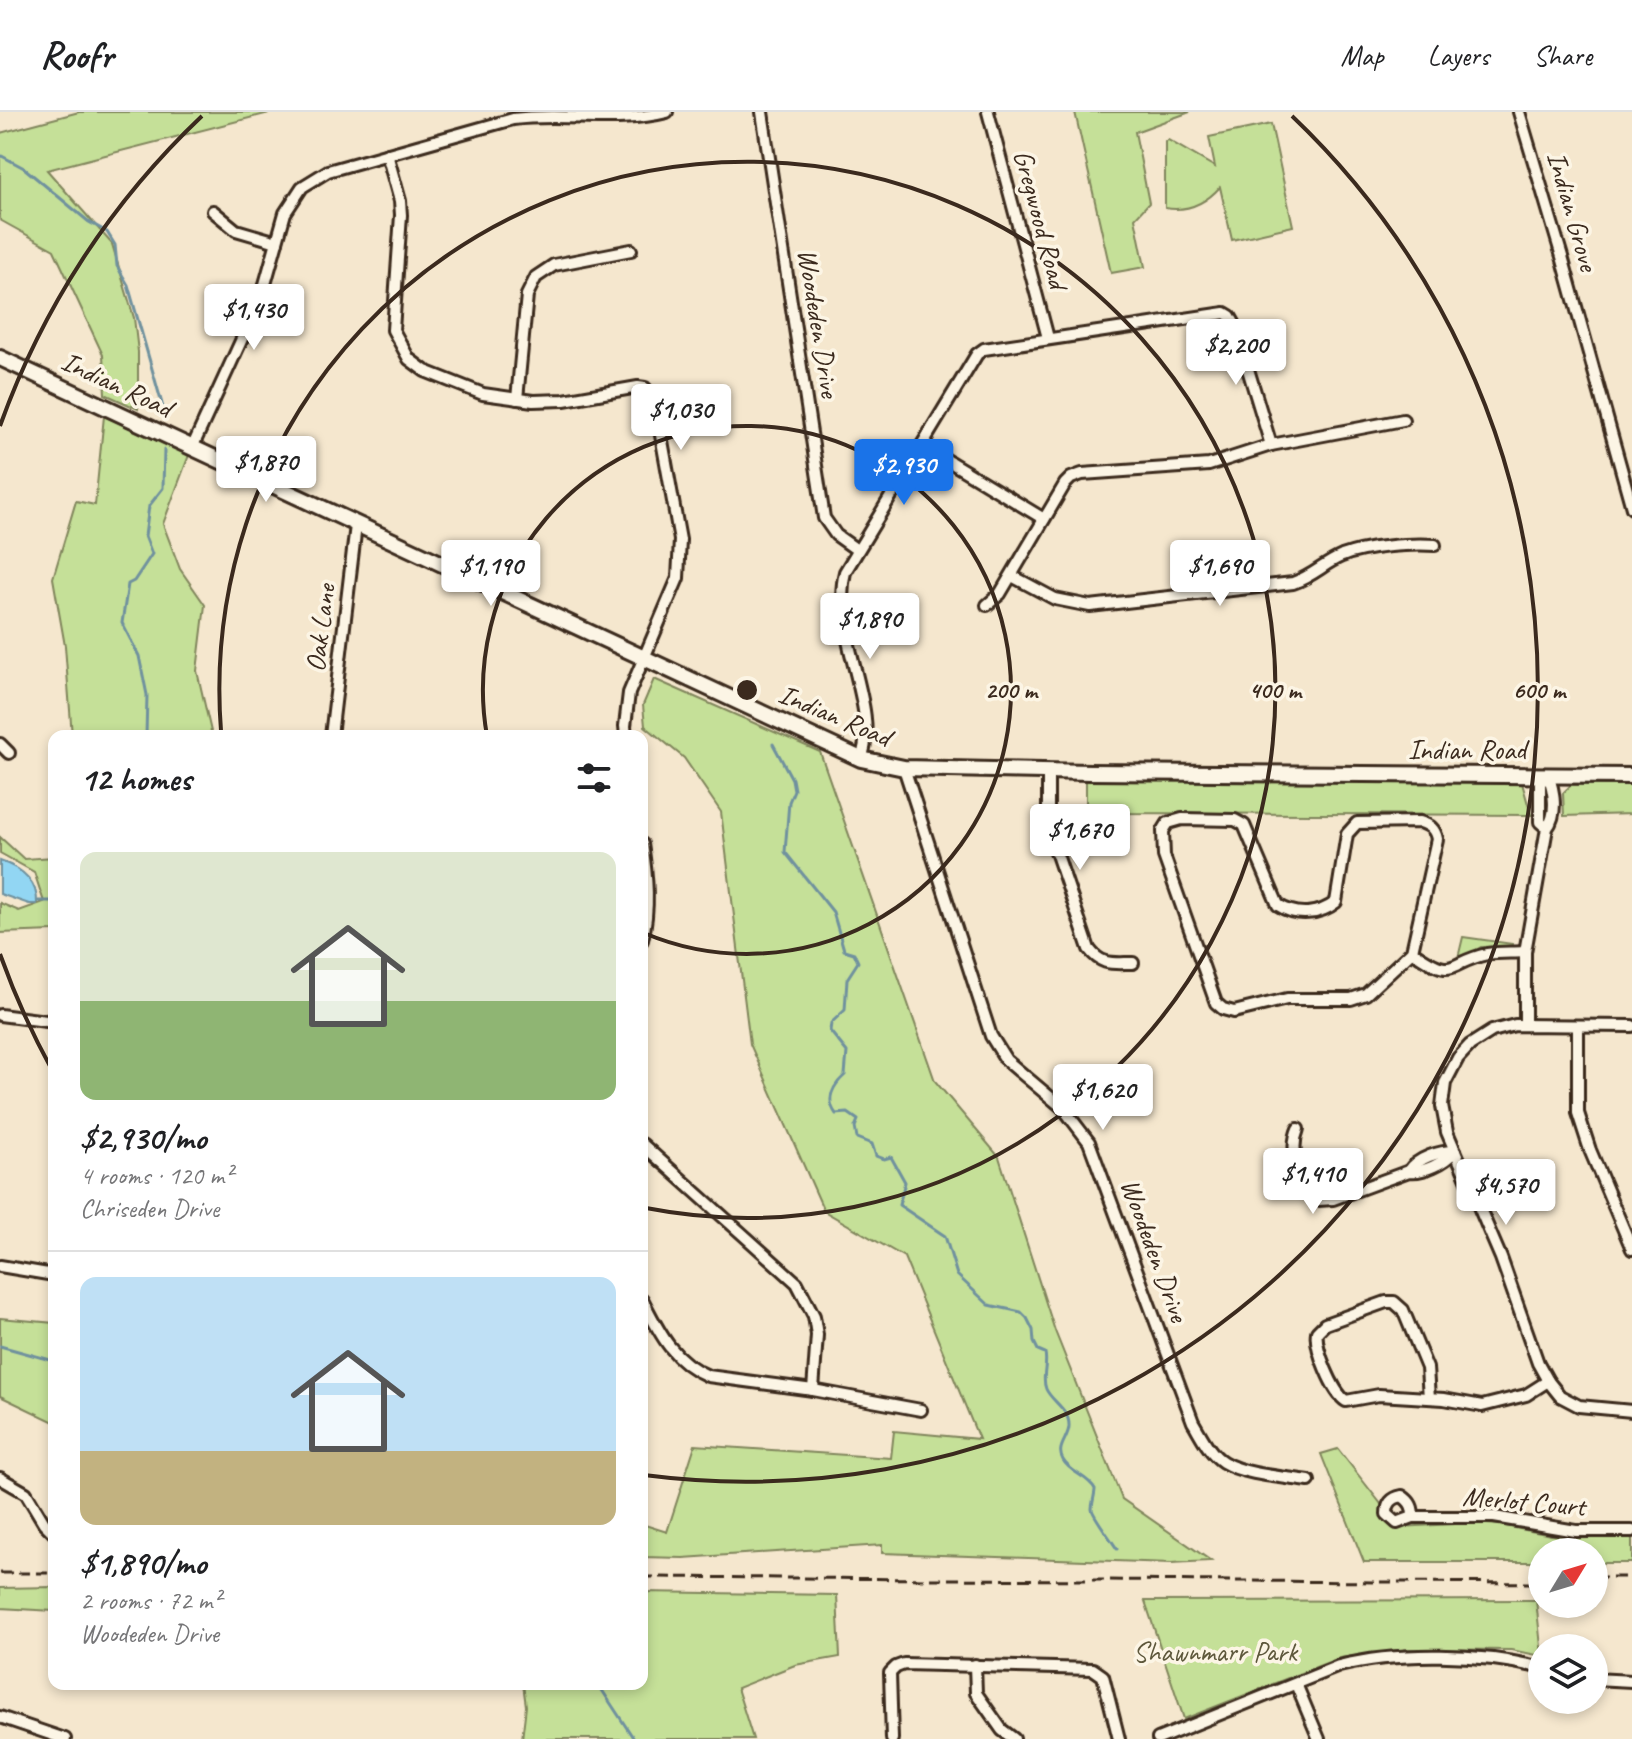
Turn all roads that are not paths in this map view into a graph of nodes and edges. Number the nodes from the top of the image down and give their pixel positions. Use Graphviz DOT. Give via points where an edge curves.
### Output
graph roads {
  1 [pos="667,112"];
  2 [pos="762,112"];
  3 [pos="988,112"];
  4 [pos="1519,112"];
  5 [pos="387,154"];
  6 [pos="213,211"];
  7 [pos="277,242"];
  8 [pos="631,250"];
  9 [pos="1048,338"];
  10 [pos="0,358"];
  11 [pos="517,399"];
  12 [pos="1403,420"];
  13 [pos="922,445"];
  14 [pos="1271,445"];
  15 [pos="192,448"];
  16 [pos="1632,508"];
  17 [pos="1044,519"];
  18 [pos="356,525"];
  19 [pos="1435,545"];
  20 [pos="857,550"];
  21 [pos="1012,576"];
  22 [pos="987,605"];
  23 [pos="643,658"];
  24 [pos="332,730"];
  25 [pos="626,730"];
  26 [pos="0,744"];
  27 [pos="9,753"];
  28 [pos="861,759"];
  29 [pos="904,768"];
  30 [pos="1048,772"];
  31 [pos="1548,775"];
  32 [pos="1632,776"];
  33 [pos="1412,951"];
  34 [pos="1525,952"];
  35 [pos="1133,963"];
  36 [pos="0,1015"];
  37 [pos="48,1021"];
  38 [pos="1525,1025"];
  39 [pos="1578,1026"];
  40 [pos="1632,1026"];
  41 [pos="1298,1129"];
  42 [pos="648,1149"];
  43 [pos="1455,1151"];
  44 [pos="1632,1249"];
  45 [pos="0,1266"];
  46 [pos="48,1274"];
  47 [pos="648,1311"];
  48 [pos="1548,1381"];
  49 [pos="813,1390"];
  50 [pos="1429,1398"];
  51 [pos="921,1410"];
  52 [pos="1632,1411"];
  53 [pos="0,1478"];
  54 [pos="1309,1481"];
  55 [pos="1413,1517"];
  56 [pos="48,1527"];
  57 [pos="1632,1531"];
  58 [pos="975,1665"];
  59 [pos="1528,1665"];
  60 [pos="1608,1680"];
  61 [pos="1632,1681"];
  62 [pos="1296,1684"];
  63 [pos="0,1717"];
  64 [pos="65,1739"];
  65 [pos="892,1739"];
  66 [pos="1014,1739"];
  67 [pos="1119,1739"];
  68 [pos="1158,1739"];
  69 [pos="1319,1739"];
  1 -- 5 [label="street" via="642,118 535,115"];
  2 -- 20 [label="street, Woodeden Drive" via="824,518"];
  3 -- 9 [label="street, Gregwood Road"];
  4 -- 16 [label="street, Indian Grove"];
  5 -- 7 [label="street" via="328,171 302,187 285,213"];
  5 -- 11 [label="street" via="400,201 393,330 400,345 425,371 483,394"];
  6 -- 7 [label="street" via="236,230"];
  7 -- 15 [label="street" via="262,295"];
  8 -- 11 [label="street" via="554,265 536,277 527,295"];
  9 -- 13 [label="street" via="977,354"];
  9 -- 14 [label="street" via="1225,313 1234,323"];
  10 -- 15 [label="street, Indian Road"];
  11 -- 23 [label="street" via="550,402 638,387 655,402 680,540 678,578"];
  12 -- 14 [label="street"];
  13 -- 17 [label="street"];
  13 -- 20 [label="street"];
  14 -- 17 [label="street" via="1209,465 1082,474 1065,484"];
  15 -- 18 [label="street, Indian Road"];
  17 -- 21 [label="street"];
  18 -- 23 [label="street, Indian Road"];
  18 -- 24 [label="street, Oak Lane"];
  19 -- 21 [label="street" via="1411,543 1345,555 1293,583 1090,606 1055,599"];
  20 -- 28 [label="street" via="845,572 840,602 868,734"];
  21 -- 22 [label="street"];
  23 -- 25 [label="street" via="627,701"];
  23 -- 28 [label="street, Indian Road"];
  26 -- 27 [label="street"];
  28 -- 29 [label="street, Indian Road"];
  29 -- 30 [label="street, Indian Road"];
  29 -- 54 [label="street, Woodeden Drive" via="991,1036 1006,1060 1063,1108 1089,1142 1193,1422 1223,1462"];
  30 -- 31 [label="street, Indian Road"];
  30 -- 35 [label="street" via="1048,828 1089,949 1106,963"];
  31 -- 32 [label="street, Indian Road"];
  31 -- 34 [label="street" via="1554,788 1553,821 1547,828"];
  33 -- 33 [label="street" via="1437,839 1428,824 1357,823 1347,834 1336,902 1324,912 1288,912 1278,905 1244,825 1235,820 1182,819 1168,823 1163,831 1164,856 1216,1003 1223,1009 1234,1012 1287,999 1366,994"];
  33 -- 34 [label="street" via="1431,965 1451,969 1486,954"];
  34 -- 38 [label="street"];
  36 -- 37 [label="street"];
  38 -- 39 [label="street"];
  38 -- 43 [label="street" via="1481,1036 1451,1070 1442,1106"];
  39 -- 40 [label="street"];
  39 -- 44 [label="street" via="1578,1113"];
  41 -- 43 [label="street" via="1295,1158 1306,1187 1318,1200 1417,1172"];
  42 -- 49 [label="street" via="797,1283 814,1316 817,1335"];
  43 -- 48 [label="street"];
  45 -- 46 [label="street"];
  47 -- 49 [label="street" via="676,1357 694,1370"];
  48 -- 50 [label="street" via="1529,1394 1482,1406"];
  48 -- 52 [label="street" via="1560,1396 1579,1406"];
  49 -- 51 [label="street"];
  50 -- 50 [label="street" via="1427,1368 1397,1304 1381,1304 1319,1329 1318,1347 1341,1399"];
  53 -- 56 [label="street" via="26,1493"];
  55 -- 57 [label="street, Merlot Court" via="1494,1517 1576,1531"];
  58 -- 65 [label="street" via="896,1667 889,1679"];
  58 -- 66 [label="street" via="976,1693"];
  58 -- 67 [label="street" via="1100,1672"];
  59 -- 62 [label="street" via="1488,1658 1376,1658"];
  60 -- 61 [label="street"];
  62 -- 68 [label="street"];
  62 -- 69 [label="street"];
  63 -- 64 [label="street"];
}
